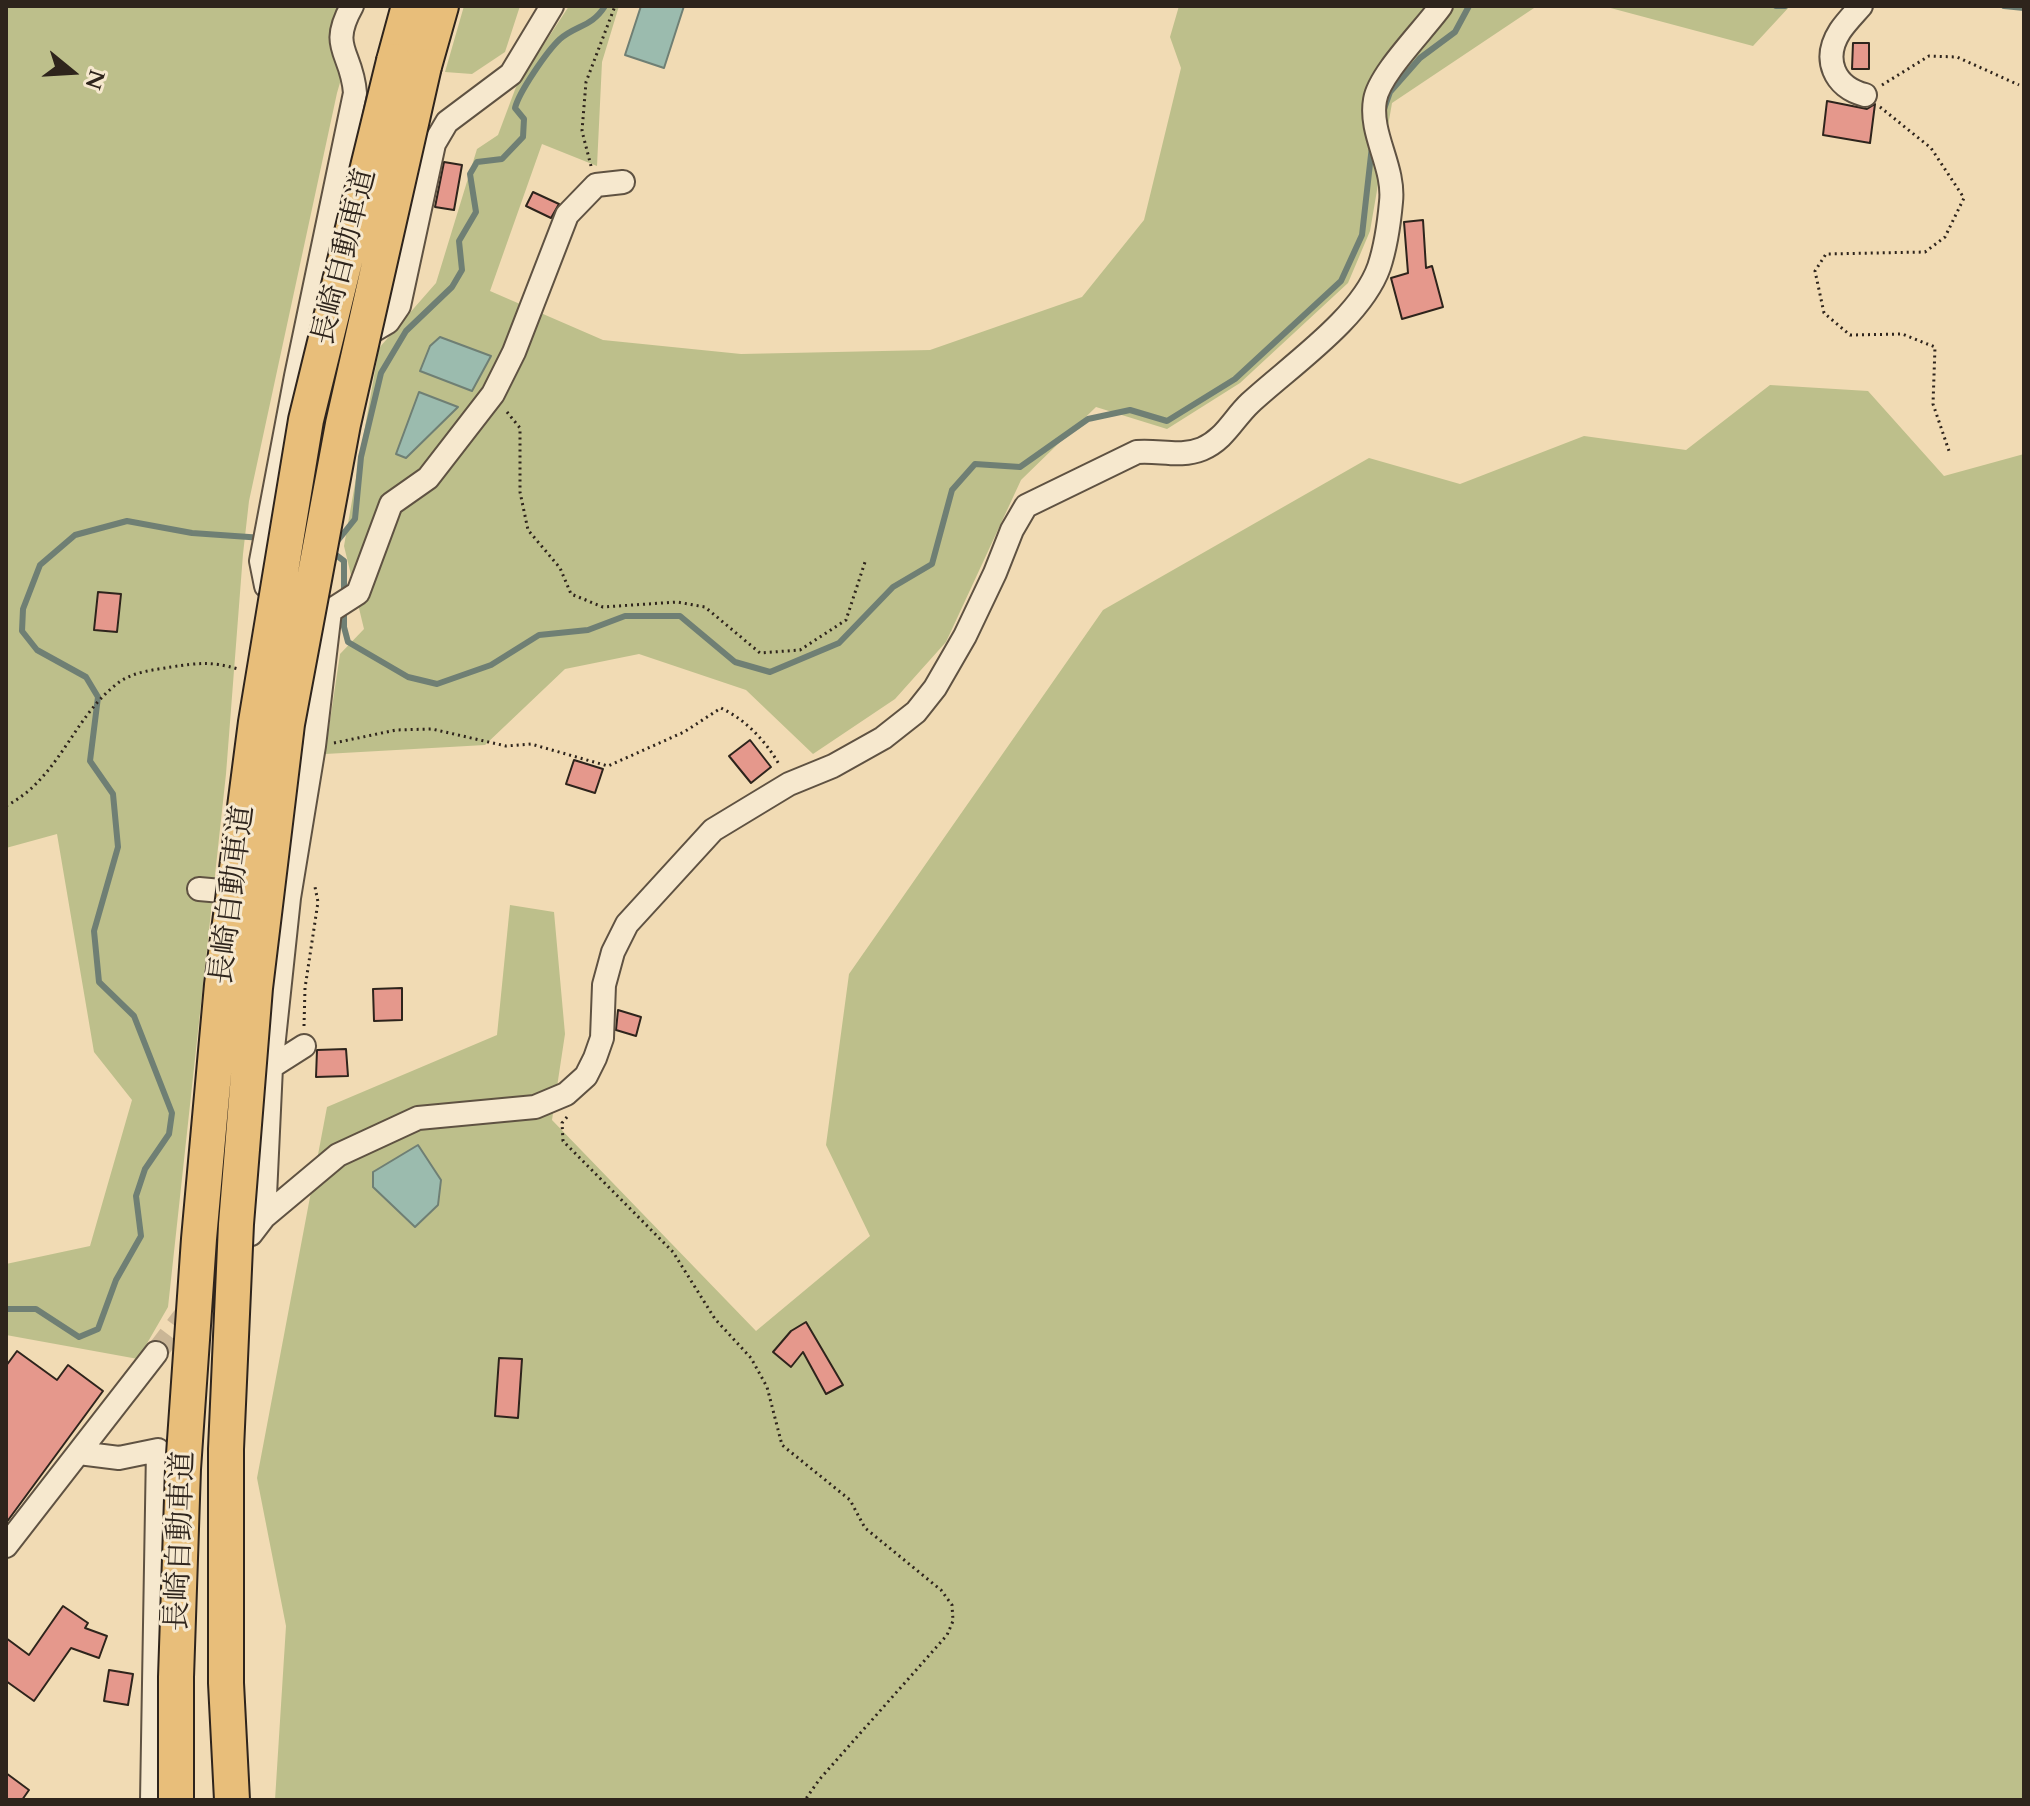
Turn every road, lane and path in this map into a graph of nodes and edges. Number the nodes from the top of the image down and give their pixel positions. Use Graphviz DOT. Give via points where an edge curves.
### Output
graph roads {
  1 [pos="352,6"];
  2 [pos="409,6"];
  3 [pos="441,6"];
  4 [pos="552,6"];
  5 [pos="615,6"];
  6 [pos="1441,6"];
  7 [pos="1861,6"];
  8 [pos="409,63"];
  9 [pos="2019,85"];
  10 [pos="1865,95"];
  11 [pos="623,182"];
  12 [pos="596,185"];
  13 [pos="296,376"];
  14 [pos="493,394"];
  15 [pos="1949,451"];
  16 [pos="866,559"];
  17 [pos="330,611"];
  18 [pos="239,669"];
  19 [pos="314,746"];
  20 [pos="789,784"];
  21 [pos="6,806"];
  22 [pos="199,889"];
  23 [pos="289,898"];
  24 [pos="304,1046"];
  25 [pos="271,1067"];
  26 [pos="570,1113"];
  27 [pos="156,1353"];
  28 [pos="79,1453"];
  29 [pos="6,1546"];
  30 [pos="152,1800"];
  31 [pos="176,1800"];
  32 [pos="232,1800"];
  33 [pos="805,1800"];
  1 -- 13 [label="street" via="341,26 341,45 354,73 355,93"];
  2 -- 8 [label="highway, 長崎自動車道"];
  3 -- 8 [label="highway, 長崎自動車道"];
  4 -- 13 [label="street" via="511,74 447,122 434,144 399,306 388,322"];
  5 -- 12 [label="path" via="586,82 582,131"];
  6 -- 20 [label="street" via="1381,81 1375,99 1392,197 1378,270 1350,316 1246,407 1225,435 1203,448 1177,455 1137,452 1026,506 965,636 916,712 883,738"];
  7 -- 10 [label="street" via="1839,32 1832,62 1833,72 1849,91"];
  8 -- 31 [label="highway, 長崎自動車道, bridge" via="306,420 256,722 222,985 199,1239 183,1469"];
  8 -- 32 [label="highway, 長崎自動車道, bridge" via="287,724 255,988 236,1224 226,1449"];
  9 -- 10 [label="path" via="1957,57 1929,56"];
  10 -- 15 [label="path" via="1931,148 1964,198 1945,237 1925,252 1826,254 1815,271 1824,313 1850,335 1902,334 1935,347 1933,404"];
  11 -- 12 [label="street"];
  12 -- 14 [label="street" via="567,215"];
  13 -- 17 [label="street" via="261,561 266,586"];
  14 -- 16 [label="path" via="520,428 520,492 528,530 560,568 571,594 603,607 677,602 705,607 760,653 800,650 846,620"];
  14 -- 17 [label="street" via="428,478 391,504 358,593"];
  17 -- 19 [label="street"];
  18 -- 21 [label="path" via="212,662 120,681 45,777"];
  19 -- 20 [label="path" via="396,730 432,729 506,746 531,744 608,766 684,732 721,708 741,718 774,754"];
  19 -- 23 [label="street"];
  20 -- 25 [label="street" via="713,830 627,924 604,985 602,1038 595,1058 586,1076 566,1094 535,1107 418,1118 338,1155 258,1225"];
  22 -- 23 [label="street"];
  23 -- 24 [label="path" via="304,882 315,887 318,902 305,988"];
  23 -- 25 [label="street"];
  24 -- 25 [label="street"];
  26 -- 33 [label="path" via="562,1123 563,1141 673,1252 715,1319 751,1358 767,1387 782,1445 850,1500 865,1528 952,1605 947,1635"];
  27 -- 28 [label="street"];
  28 -- 29 [label="street"];
  28 -- 30 [label="street" via="119,1458 158,1450"];
}
